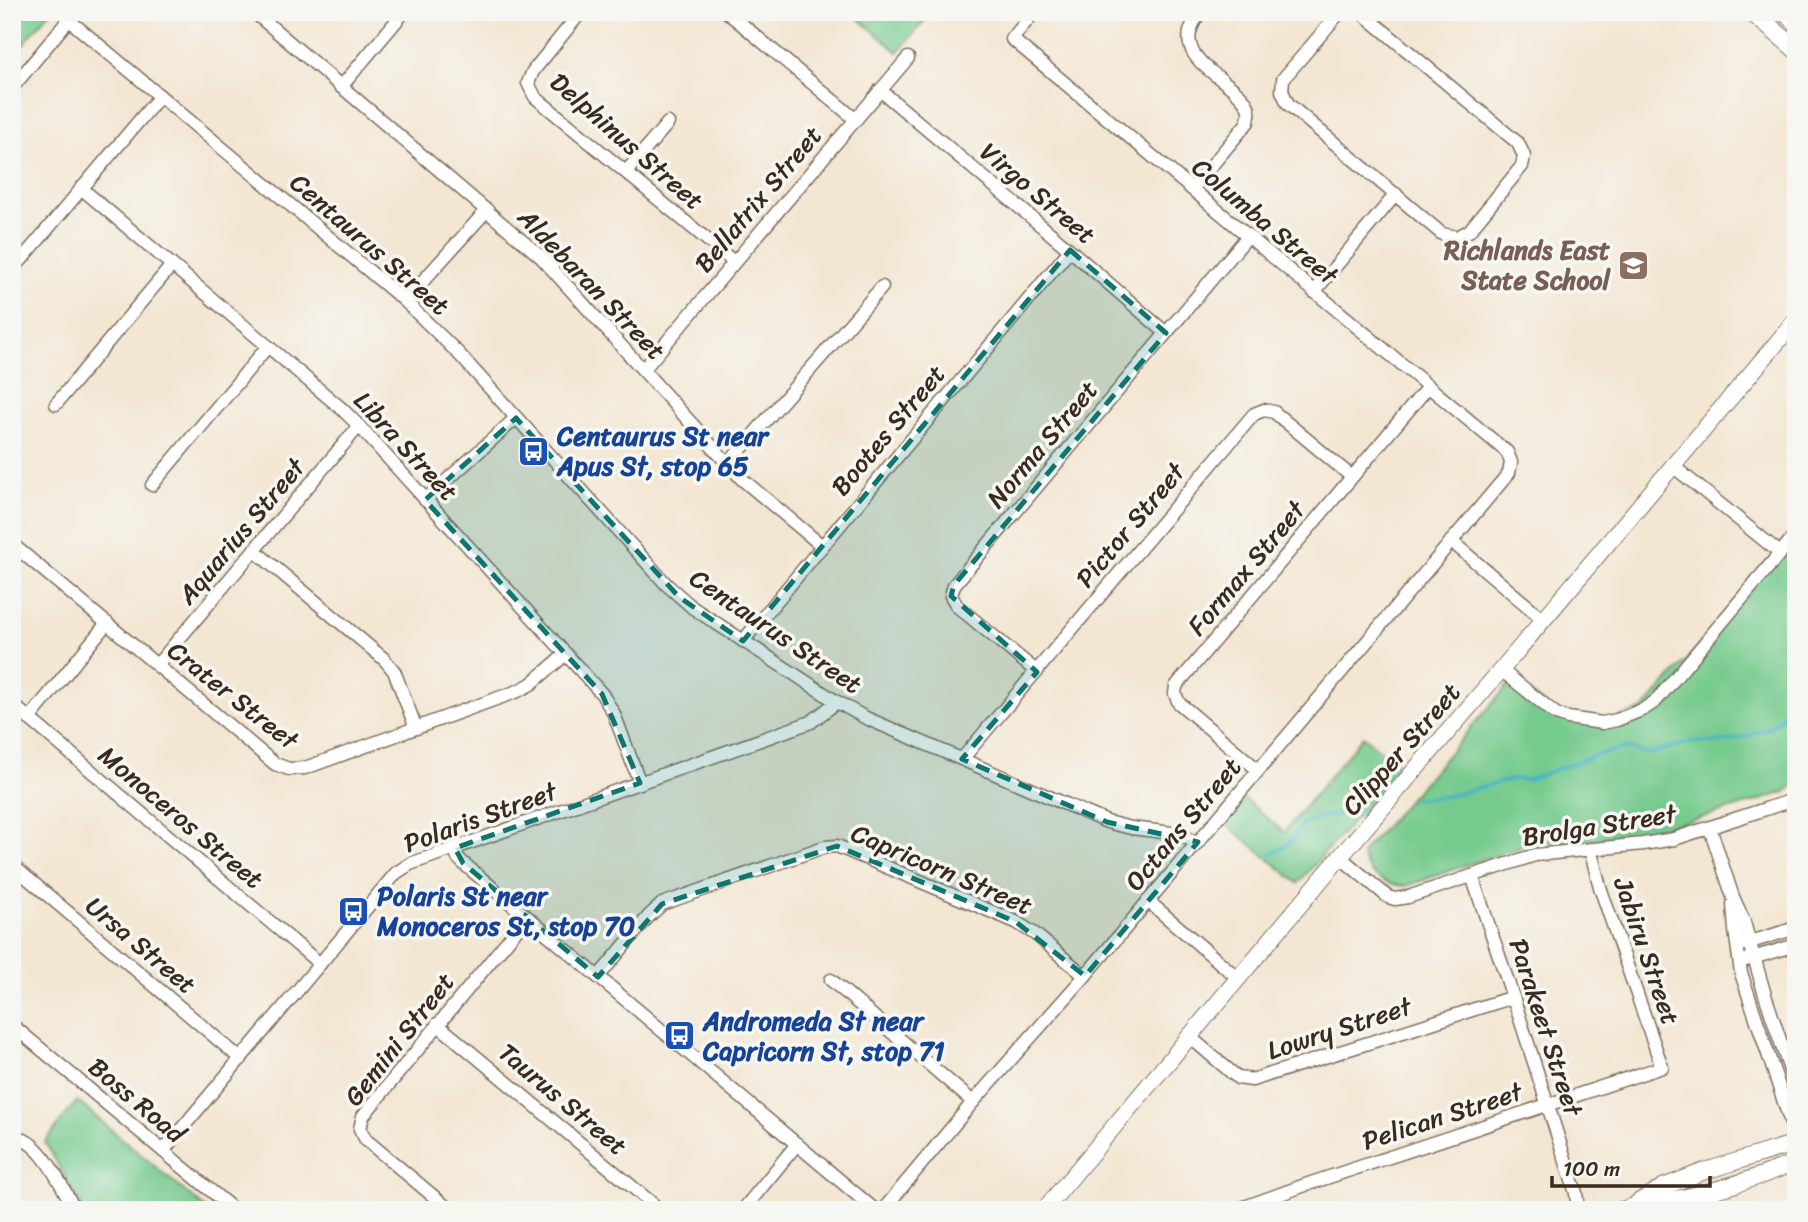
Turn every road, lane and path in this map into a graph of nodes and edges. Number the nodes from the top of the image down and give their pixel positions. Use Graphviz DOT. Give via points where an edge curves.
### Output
graph roads {
  1 [pos="254,12"];
  2 [pos="404,12"];
  3 [pos="580,12"];
  4 [pos="727,12"];
  5 [pos="1034,12"];
  6 [pos="1201,12"];
  7 [pos="1340,12"];
  8 [pos="1361,12"];
  9 [pos="1752,12"];
  10 [pos="1785,12"];
  11 [pos="72,16"];
  12 [pos="1796,21"];
  13 [pos="1796,49"];
  14 [pos="908,58"];
  15 [pos="341,87"];
  16 [pos="12,88"];
  17 [pos="880,90"];
  18 [pos="160,96"];
  19 [pos="855,120"];
  20 [pos="668,123"];
  21 [pos="626,172"];
  22 [pos="81,188"];
  23 [pos="1192,189"];
  24 [pos="1396,194"];
  25 [pos="487,210"];
  26 [pos="1248,236"];
  27 [pos="1070,250"];
  28 [pos="734,262"];
  29 [pos="172,265"];
  30 [pos="12,271"];
  31 [pos="883,287"];
  32 [pos="1314,292"];
  33 [pos="405,301"];
  34 [pos="1796,320"];
  35 [pos="1166,333"];
  36 [pos="268,346"];
  37 [pos="643,370"];
  38 [pos="1428,387"];
  39 [pos="56,404"];
  40 [pos="516,418"];
  41 [pos="359,426"];
  42 [pos="1511,462"];
  43 [pos="728,464"];
  44 [pos="1673,466"];
  45 [pos="1352,477"];
  46 [pos="152,485"];
  47 [pos="425,500"];
  48 [pos="1796,534"];
  49 [pos="1451,541"];
  50 [pos="12,544"];
  51 [pos="821,545"];
  52 [pos="254,550"];
  53 [pos="1780,553"];
  54 [pos="1544,620"];
  55 [pos="107,624"];
  56 [pos="743,640"];
  57 [pos="566,654"];
  58 [pos="157,665"];
  59 [pos="1501,670"];
  60 [pos="1037,671"];
  61 [pos="837,702"];
  62 [pos="12,704"];
  63 [pos="29,719"];
  64 [pos="416,728"];
  65 [pos="962,759"];
  66 [pos="1258,771"];
  67 [pos="640,783"];
  68 [pos="1796,799"];
  69 [pos="1710,828"];
  70 [pos="1198,842"];
  71 [pos="455,848"];
  72 [pos="1590,849"];
  73 [pos="1340,857"];
  74 [pos="12,865"];
  75 [pos="1472,876"];
  76 [pos="1148,901"];
  77 [pos="527,917"];
  78 [pos="1796,928"];
  79 [pos="1744,944"];
  80 [pos="1796,944"];
  81 [pos="1754,958"];
  82 [pos="1739,962"];
  83 [pos="320,964"];
  84 [pos="1085,976"];
  85 [pos="598,977"];
  86 [pos="1239,979"];
  87 [pos="831,980"];
  88 [pos="1513,997"];
  89 [pos="437,1024"];
  90 [pos="12,1025"];
  91 [pos="1190,1037"];
  92 [pos="241,1059"];
  93 [pos="1662,1068"];
  94 [pos="1796,1088"];
  95 [pos="973,1102"];
  96 [pos="1548,1105"];
  97 [pos="12,1137"];
  98 [pos="1796,1138"];
  99 [pos="1796,1143"];
  100 [pos="797,1144"];
  101 [pos="163,1151"];
  102 [pos="1796,1162"];
  103 [pos="1576,1193"];
  104 [pos="1260,1206"];
  105 [pos="1627,1208"];
  106 [pos="75,1210"];
  107 [pos="234,1210"];
  108 [pos="450,1210"];
  109 [pos="660,1210"];
  110 [pos="743,1210"];
  111 [pos="875,1210"];
  112 [pos="883,1210"];
  113 [pos="1044,1210"];
  114 [pos="1236,1210"];
  115 [pos="1578,1210"];
  116 [pos="1588,1210"];
  1 -- 15 [label="street, Aldebaran Street"];
  2 -- 15 [label="street"];
  3 -- 21 [label="street, Delphinus Street" via="528,83 535,97"];
  4 -- 19 [label="street"];
  5 -- 23 [label="street, Columba Street" via="1012,39"];
  6 -- 23 [label="street" via="1188,38 1193,55 1242,97 1249,109 1248,122"];
  7 -- 24 [label="street" via="1283,79 1282,91 1288,104"];
  8 -- 24 [label="street" via="1518,143 1524,156 1522,166 1469,231 1457,237 1442,234"];
  9 -- 13 [label="main road"];
  10 -- 12 [label="main road"];
  11 -- 16 [label="street"];
  11 -- 18 [label="street, Centaurus Street"];
  14 -- 17 [label="street, Bellatrix Street"];
  15 -- 25 [label="street, Aldebaran Street"];
  17 -- 19 [label="street, Bellatrix Street"];
  17 -- 27 [label="street, Virgo Street"];
  18 -- 22 [label="street"];
  18 -- 33 [label="street, Centaurus Street"];
  19 -- 28 [label="street, Bellatrix Street"];
  20 -- 21 [label="street"];
  21 -- 28 [label="street, Delphinus Street"];
  22 -- 29 [label="street, Libra Street"];
  22 -- 30 [label="street"];
  23 -- 26 [label="street, Columba Street"];
  24 -- 32 [label="street"];
  25 -- 33 [label="street"];
  25 -- 37 [label="street, Aldebaran Street" via="541,257"];
  26 -- 32 [label="street, Columba Street"];
  26 -- 35 [label="street, Norma Street"];
  27 -- 35 [label="street, Virgo Street"];
  27 -- 51 [label="street, Bootes Street"];
  28 -- 37 [label="street, Bellatrix Street"];
  29 -- 36 [label="street, Libra Street"];
  29 -- 39 [label="street"];
  31 -- 43 [label="street"];
  32 -- 38 [label="street, Columba Street"];
  33 -- 40 [label="street, Centaurus Street"];
  34 -- 44 [label="street, Clipper Street"];
  35 -- 60 [label="street, Norma Street" via="954,584 951,596 957,606"];
  36 -- 41 [label="street, Libra Street"];
  36 -- 46 [label="street"];
  37 -- 43 [label="street, Aldebaran Street"];
  38 -- 42 [label="street, Columba Street" via="1507,452"];
  38 -- 45 [label="street, Formax Street"];
  40 -- 47 [label="street"];
  40 -- 56 [label="street, Centaurus Street" via="679,597"];
  41 -- 47 [label="street, Libra Street"];
  41 -- 52 [label="street, Aquarius Street"];
  42 -- 49 [label="street, Octans Street" via="1508,473"];
  43 -- 51 [label="street, Aldebaran Street"];
  44 -- 53 [label="street"];
  44 -- 54 [label="street, Clipper Street"];
  45 -- 60 [label="street, Pictor Street" via="1274,412 1254,414"];
  45 -- 66 [label="street, Formax Street" via="1177,686 1179,703"];
  47 -- 57 [label="street, Libra Street"];
  48 -- 53 [label="street"];
  49 -- 54 [label="street"];
  49 -- 66 [label="street, Octans Street"];
  50 -- 55 [label="street, Crater Street"];
  51 -- 56 [label="street, Bootes Street"];
  52 -- 58 [label="street, Aquarius Street"];
  52 -- 64 [label="street" via="384,659 394,671"];
  53 -- 59 [label="street" via="1656,701 1644,709 1602,723 1568,718 1556,714"];
  54 -- 59 [label="street, Clipper Street"];
  55 -- 58 [label="street, Crater Street"];
  55 -- 63 [label="street"];
  56 -- 61 [label="street, Centaurus Street"];
  57 -- 64 [label="street, Crater Street" via="518,691"];
  57 -- 67 [label="street, Libra Street" via="614,714"];
  58 -- 64 [label="street, Crater Street" via="275,764 289,769 304,768"];
  59 -- 73 [label="street, Clipper Street"];
  60 -- 65 [label="street, Pictor Street"];
  61 -- 65 [label="street, Centaurus Street"];
  61 -- 67 [label="street, Polaris Street" via="811,722"];
  62 -- 63 [label="street, Monoceros Street"];
  63 -- 83 [label="street, Monoceros Street"];
  65 -- 70 [label="street, Centaurus Street" via="1107,822"];
  66 -- 70 [label="street, Octans Street"];
  67 -- 71 [label="street, Polaris Street"];
  68 -- 69 [label="street, Brolga Street"];
  69 -- 72 [label="street, Brolga Street" via="1674,839"];
  69 -- 79 [label="street"];
  70 -- 76 [label="street, Octans Street"];
  71 -- 77 [label="street" via="463,863"];
  71 -- 83 [label="street, Polaris Street" via="396,873"];
  72 -- 75 [label="street, Brolga Street" via="1535,855"];
  72 -- 93 [label="street, Jabiru Street"];
  73 -- 75 [label="street, Brolga Street" via="1381,893 1395,899"];
  73 -- 86 [label="street, Clipper Street"];
  74 -- 92 [label="street, Ursa Street"];
  75 -- 88 [label="street, Parakeet Street"];
  76 -- 84 [label="street, Octans Street"];
  76 -- 86 [label="street"];
  77 -- 85 [label="street"];
  77 -- 89 [label="street, Gemini Street"];
  78 -- 79 [label="street"];
  79 -- 81 [label="street"];
  79 -- 82 [label="street"];
  80 -- 81 [label="street"];
  81 -- 82 [label="street"];
  81 -- 94 [label="street"];
  82 -- 98 [label="street"];
  83 -- 92 [label="street, Polaris Street"];
  84 -- 85 [label="street, Capricorn Street" via="1016,922 837,846 662,904"];
  84 -- 95 [label="street, Octans Street"];
  85 -- 100 [label="street"];
  86 -- 91 [label="street, Clipper Street"];
  87 -- 95 [label="street"];
  88 -- 91 [label="street, Lowry Street" via="1252,1080 1238,1078"];
  88 -- 96 [label="street, Parakeet Street"];
  89 -- 108 [label="street, Gemini Street" via="363,1116 360,1129 366,1140"];
  89 -- 109 [label="street, Taurus Street"];
  90 -- 101 [label="street, Boss Road"];
  91 -- 113 [label="street, Clipper Street"];
  92 -- 101 [label="street, Polaris Street"];
  93 -- 96 [label="street, Pelican Street"];
  95 -- 112 [label="street, Octans Street"];
  96 -- 103 [label="street, Parakeet Street"];
  96 -- 104 [label="street, Pelican Street" via="1308,1184"];
  97 -- 106 [label="street" via="37,1149"];
  99 -- 105 [label="street" via="1663,1187"];
  100 -- 110 [label="street"];
  100 -- 111 [label="street"];
  101 -- 107 [label="street, Boss Road"];
  102 -- 105 [label="street" via="1703,1194"];
  103 -- 115 [label="street, Parakeet Street"];
  103 -- 116 [label="street, Parakeet Street"];
  104 -- 114 [label="street, Pelican Street"];
}
